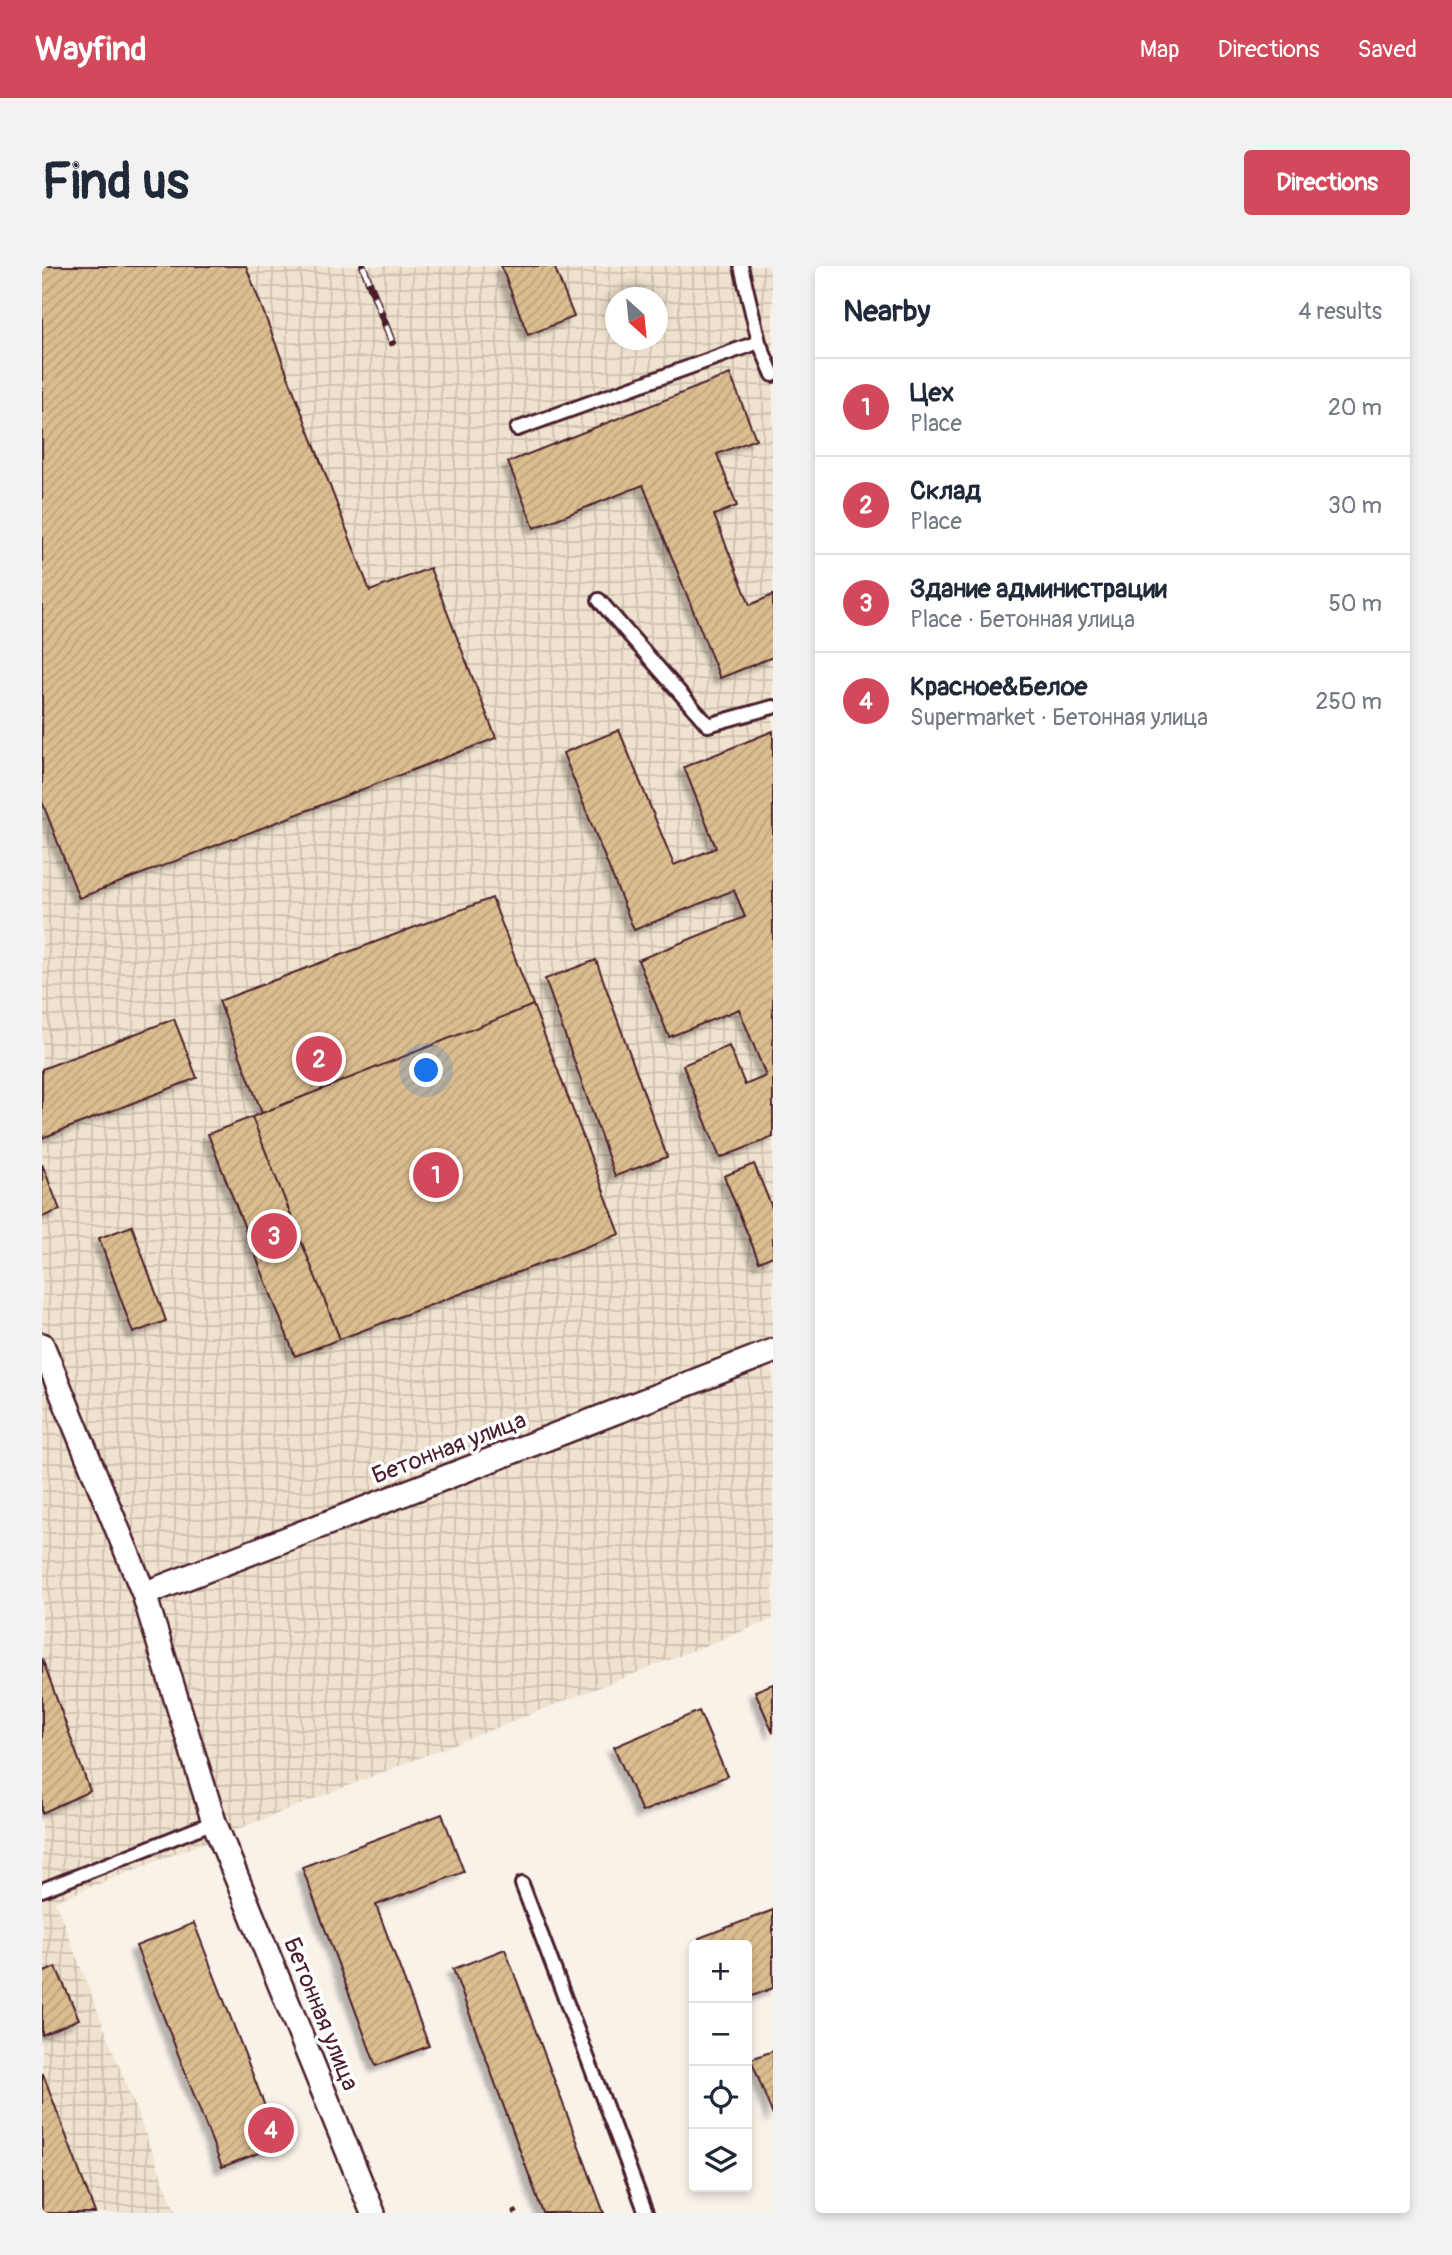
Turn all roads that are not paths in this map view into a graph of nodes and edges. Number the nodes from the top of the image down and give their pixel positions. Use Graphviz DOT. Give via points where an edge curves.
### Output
graph roads {
  1 [pos="741,266"];
  2 [pos="759,342"];
  3 [pos="773,375"];
  4 [pos="517,429"];
  5 [pos="599,600"];
  6 [pos="773,707"];
  7 [pos="42,1345"];
  8 [pos="773,1351"];
  9 [pos="144,1594"];
  10 [pos="214,1822"];
  11 [pos="522,1885"];
  12 [pos="42,1890"];
  13 [pos="373,2213"];
  14 [pos="646,2213"];
  1 -- 2 [label="lane"];
  2 -- 3 [label="lane"];
  2 -- 4 [label="lane"];
  5 -- 6 [label="lane" via="708,725"];
  7 -- 9 [label="street, Бетонная улица"];
  8 -- 9 [label="street, Бетонная улица"];
  9 -- 10 [label="street, Бетонная улица"];
  10 -- 12 [label="lane"];
  10 -- 13 [label="street, Бетонная улица"];
  11 -- 14 [label="lane"];
}
